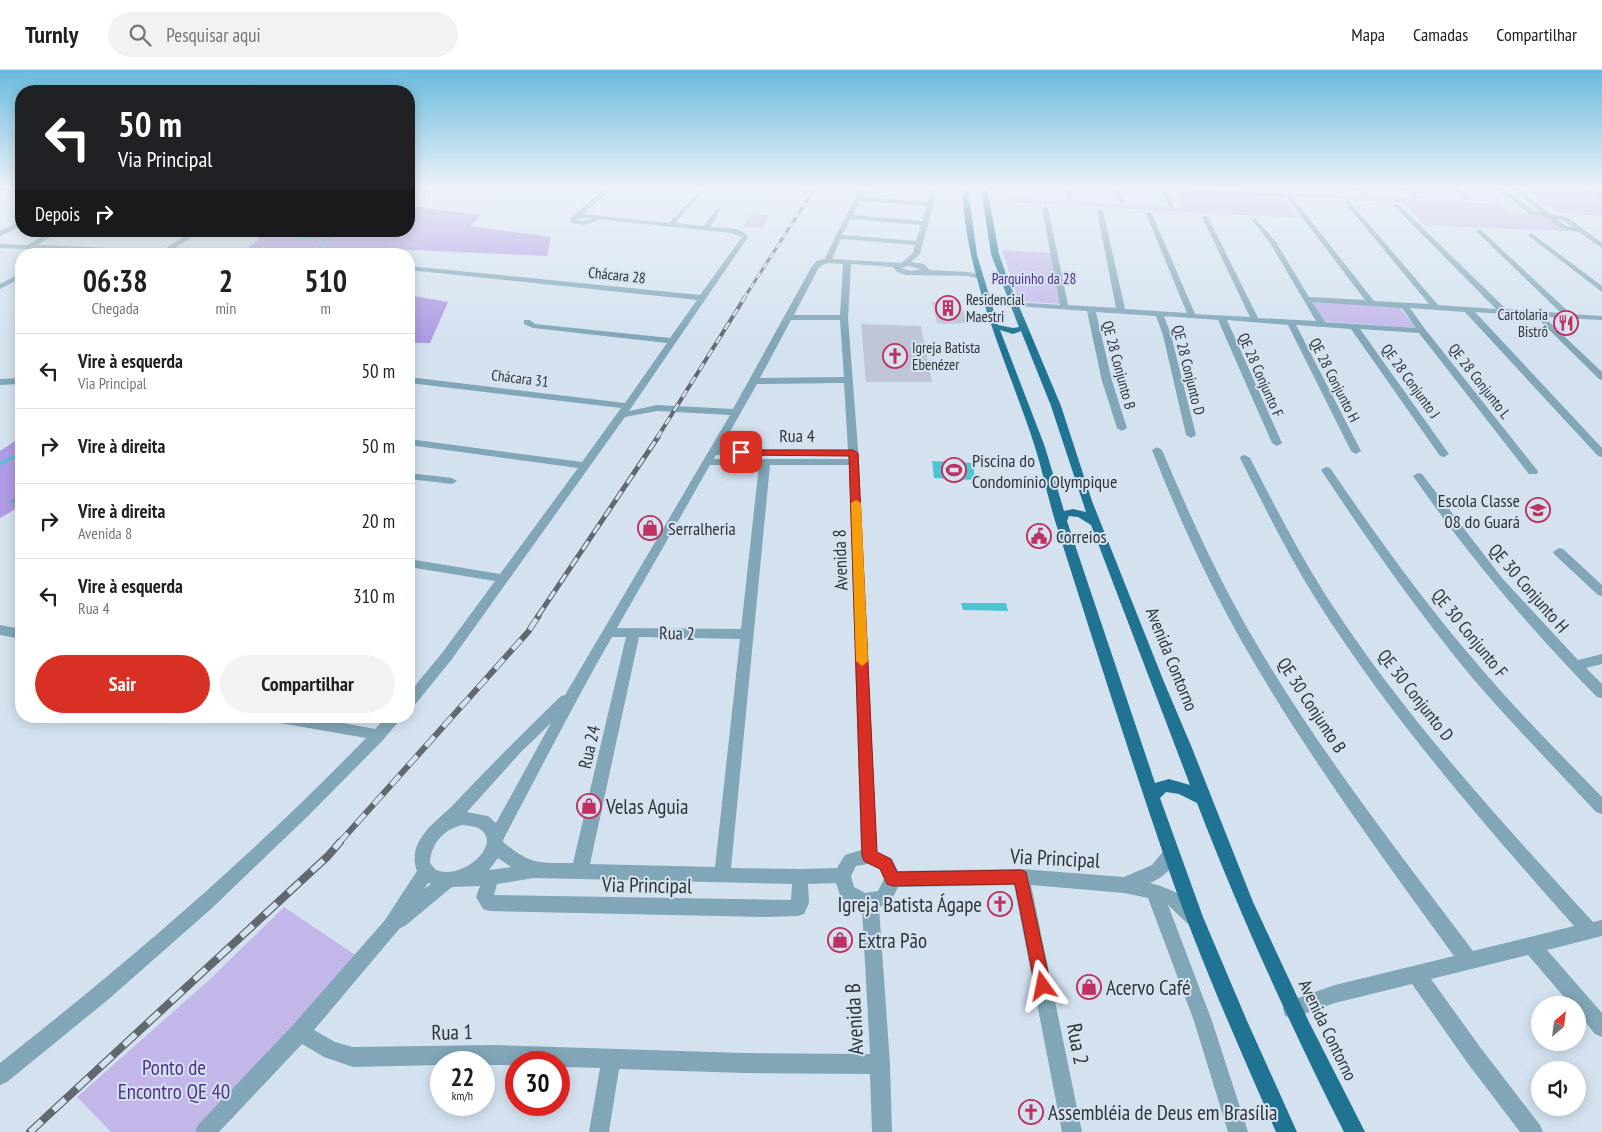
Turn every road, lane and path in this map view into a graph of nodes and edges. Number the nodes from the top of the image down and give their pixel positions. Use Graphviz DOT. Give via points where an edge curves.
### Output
graph roads {
  1 [pos="46,238"];
  2 [pos="188,238"];
  3 [pos="745,238"];
  4 [pos="837,238"];
  5 [pos="856,238"];
  6 [pos="922,238"];
  7 [pos="971,238"];
  8 [pos="988,238"];
  9 [pos="1051,238"];
  10 [pos="1106,238"];
  11 [pos="1159,238"];
  12 [pos="1215,238"];
  13 [pos="1269,238"];
  14 [pos="1321,238"];
  15 [pos="1377,238"];
  16 [pos="1429,238"];
  17 [pos="1486,238"];
  18 [pos="1536,238"];
  19 [pos="1591,238"];
  20 [pos="920,243"];
  21 [pos="0,246"];
  22 [pos="1602,246"];
  23 [pos="28,247"];
  24 [pos="71,248"];
  25 [pos="172,248"];
  26 [pos="916,254"];
  27 [pos="828,261"];
  28 [pos="846,263"];
  29 [pos="900,266"];
  30 [pos="415,269"];
  31 [pos="923,269"];
  32 [pos="979,273"];
  33 [pos="15,278"];
  34 [pos="0,286"];
  35 [pos="1602,290"];
  36 [pos="703,298"];
  37 [pos="1306,299"];
  38 [pos="1015,304"];
  39 [pos="1372,304"];
  40 [pos="1064,306"];
  41 [pos="1406,306"];
  42 [pos="1436,308"];
  43 [pos="1091,309"];
  44 [pos="1468,310"];
  45 [pos="1121,311"];
  46 [pos="1504,312"];
  47 [pos="1159,313"];
  48 [pos="1536,314"];
  49 [pos="1192,315"];
  50 [pos="1569,316"];
  51 [pos="787,317"];
  52 [pos="1221,317"];
  53 [pos="844,318"];
  54 [pos="1601,318"];
  55 [pos="1255,319"];
  56 [pos="527,322"];
  57 [pos="1290,322"];
  58 [pos="1321,324"];
  59 [pos="994,326"];
  60 [pos="1353,326"];
  61 [pos="1025,328"];
  62 [pos="1422,331"];
  63 [pos="673,341"];
  64 [pos="1602,377"];
  65 [pos="849,380"];
  66 [pos="15,381"];
  67 [pos="415,381"];
  68 [pos="754,381"];
  69 [pos="0,382"];
  70 [pos="628,406"];
  71 [pos="658,408"];
  72 [pos="735,412"];
  73 [pos="1122,428"];
  74 [pos="1191,435"];
  75 [pos="415,443"];
  76 [pos="1277,444"];
  77 [pos="1156,450"];
  78 [pos="1356,451"];
  79 [pos="1444,454"];
  80 [pos="1602,454"];
  81 [pos="708,457"];
  82 [pos="759,458"];
  83 [pos="854,458"];
  84 [pos="1245,458"];
  85 [pos="584,466"];
  86 [pos="1326,470"];
  87 [pos="1533,472"];
  88 [pos="1418,476"];
  89 [pos="415,477"];
  90 [pos="452,481"];
  91 [pos="1054,496"];
  92 [pos="1087,501"];
  93 [pos="1061,521"];
  94 [pos="1096,524"];
  95 [pos="1559,552"];
  96 [pos="415,564"];
  97 [pos="503,578"];
  98 [pos="1602,592"];
  99 [pos="0,630"];
  100 [pos="608,632"];
  101 [pos="634,632"];
  102 [pos="15,633"];
  103 [pos="746,634"];
  104 [pos="1602,659"];
  105 [pos="1576,666"];
  106 [pos="1602,693"];
  107 [pos="572,694"];
  108 [pos="415,695"];
  109 [pos="312,723"];
  110 [pos="389,723"];
  111 [pos="378,735"];
  112 [pos="1152,798"];
  113 [pos="1203,799"];
  114 [pos="1602,807"];
  115 [pos="447,822"];
  116 [pos="496,841"];
  117 [pos="1171,854"];
  118 [pos="870,856"];
  119 [pos="534,870"];
  120 [pos="580,870"];
  121 [pos="426,871"];
  122 [pos="722,875"];
  123 [pos="842,875"];
  124 [pos="800,877"];
  125 [pos="1021,877"];
  126 [pos="491,878"];
  127 [pos="454,880"];
  128 [pos="893,880"];
  129 [pos="1124,885"];
  130 [pos="1154,892"];
  131 [pos="870,903"];
  132 [pos="1194,917"];
  133 [pos="391,926"];
  134 [pos="1596,930"];
  135 [pos="1532,946"];
  136 [pos="1469,961"];
  137 [pos="1416,974"];
  138 [pos="1292,1009"];
  139 [pos="1602,1027"];
  140 [pos="300,1032"];
  141 [pos="611,1058"];
  142 [pos="880,1064"];
  143 [pos="0,1075"];
  144 [pos="205,1132"];
  145 [pos="599,1132"];
  146 [pos="882,1132"];
  147 [pos="1072,1132"];
  148 [pos="1238,1132"];
  149 [pos="1287,1132"];
  150 [pos="1355,1132"];
  151 [pos="1533,1132"];
  1 -- 23 [label="street"];
  2 -- 25 [label="street"];
  3 -- 36 [label="street"];
  4 -- 27 [label="street"];
  5 -- 20 [label="street"];
  6 -- 20 [label="street"];
  7 -- 32 [label="main road"];
  8 -- 38 [label="main road, Avenida Contorno"];
  9 -- 40 [label="street"];
  10 -- 45 [label="street"];
  11 -- 49 [label="street"];
  12 -- 55 [label="street"];
  13 -- 37 [label="street"];
  14 -- 39 [label="street"];
  15 -- 42 [label="street"];
  16 -- 46 [label="street"];
  17 -- 50 [label="street"];
  18 -- 35 [label="street"];
  19 -- 22 [label="street"];
  20 -- 26 [label="street"];
  21 -- 23 [label="street"];
  23 -- 24 [label="street"];
  26 -- 29 [label="street"];
  26 -- 31 [label="street"];
  27 -- 28 [label="street"];
  27 -- 51 [label="street" via="816,268"];
  28 -- 29 [label="street"];
  28 -- 53 [label="street, Avenida 8"];
  29 -- 31 [label="street"];
  30 -- 36 [label="street, Chácara 28"];
  31 -- 32 [label="street"];
  32 -- 59 [label="main road"];
  33 -- 34 [label="street"];
  36 -- 63 [label="street"];
  37 -- 39 [label="street"];
  37 -- 58 [label="street"];
  38 -- 40 [label="street"];
  38 -- 61 [label="main road, Avenida Contorno"];
  39 -- 41 [label="street"];
  40 -- 43 [label="street"];
  41 -- 42 [label="street"];
  41 -- 62 [label="street, QE 28 Conjunto L"];
  42 -- 44 [label="street"];
  43 -- 45 [label="street"];
  43 -- 73 [label="street, QE 28 Conjunto B" via="1107,381"];
  44 -- 46 [label="street"];
  44 -- 80 [label="street"];
  45 -- 47 [label="street"];
  46 -- 48 [label="street"];
  47 -- 49 [label="street"];
  47 -- 74 [label="street, QE 28 Conjunto D"];
  48 -- 50 [label="street"];
  48 -- 64 [label="street"];
  49 -- 52 [label="street"];
  50 -- 54 [label="street"];
  51 -- 53 [label="street"];
  51 -- 68 [label="street"];
  52 -- 55 [label="street"];
  52 -- 76 [label="street, QE 28 Conjunto F"];
  53 -- 65 [label="street, Avenida 8"];
  55 -- 57 [label="street"];
  56 -- 63 [label="street" via="536,326"];
  57 -- 58 [label="street"];
  57 -- 78 [label="street, QE 28 Conjunto H"];
  58 -- 60 [label="street"];
  59 -- 61 [label="main road" via="1008,331"];
  59 -- 91 [label="main road" via="1040,447"];
  60 -- 62 [label="street"];
  60 -- 79 [label="street, QE 28 Conjunto J"];
  61 -- 92 [label="main road, Avenida Contorno" via="1056,406"];
  62 -- 87 [label="street, QE 28 Conjunto L"];
  63 -- 70 [label="street"];
  65 -- 68 [label="street"];
  65 -- 83 [label="street, Avenida 8"];
  66 -- 69 [label="street"];
  67 -- 70 [label="street, Chácara 31"];
  68 -- 72 [label="street"];
  70 -- 71 [label="street"];
  70 -- 71 [label="street"];
  70 -- 85 [label="street"];
  71 -- 72 [label="street"];
  72 -- 81 [label="street"];
  75 -- 85 [label="street"];
  77 -- 136 [label="street, QE 30 Conjunto B" via="1187,523 1253,648 1349,797"];
  81 -- 82 [label="street, Rua 4"];
  81 -- 100 [label="street"];
  82 -- 83 [label="street, Rua 4"];
  82 -- 103 [label="street"];
  83 -- 118 [label="street, Avenida 8"];
  84 -- 134 [label="street, QE 30 Conjunto D" via="1305,571 1360,654 1497,827"];
  85 -- 97 [label="street"];
  86 -- 114 [label="street, QE 30 Conjunto F" via="1389,562 1480,676"];
  88 -- 105 [label="street, QE 30 Conjunto H" via="1508,593"];
  89 -- 90 [label="street"];
  91 -- 92 [label="main road" via="1069,505"];
  91 -- 93 [label="main road"];
  92 -- 94 [label="main road, Avenida Contorno"];
  93 -- 94 [label="main road" via="1064,514 1076,513 1088,516"];
  93 -- 112 [label="main road"];
  94 -- 113 [label="main road, Avenida Contorno"];
  95 -- 98 [label="street"];
  96 -- 97 [label="street"];
  97 -- 108 [label="street"];
  99 -- 102 [label="street"];
  100 -- 101 [label="street, Rua 2"];
  100 -- 107 [label="street"];
  101 -- 103 [label="street, Rua 2"];
  101 -- 120 [label="street, Rua 24"];
  103 -- 122 [label="street"];
  104 -- 105 [label="street"];
  105 -- 106 [label="street, QE 30 Conjunto H"];
  107 -- 115 [label="street"];
  107 -- 116 [label="street"];
  109 -- 111 [label="street"];
  110 -- 111 [label="street"];
  111 -- 143 [label="street" via="280,834 207,900 93,1000"];
  112 -- 113 [label="main road" via="1162,786 1171,785"];
  112 -- 117 [label="main road"];
  113 -- 138 [label="main road, Avenida Contorno"];
  115 -- 116 [label="street" via="476,818 486,822"];
  115 -- 121 [label="street" via="428,838 422,850 421,861"];
  116 -- 119 [label="street, Via Principal" via="510,858"];
  116 -- 127 [label="street" via="486,864 474,873"];
  117 -- 129 [label="street, Via Principal" via="1167,863 1155,873"];
  117 -- 132 [label="main road"];
  118 -- 123 [label="street" via="851,860"];
  118 -- 128 [label="street" via="886,864"];
  119 -- 120 [label="street, Via Principal"];
  119 -- 126 [label="street, Via Principal"];
  120 -- 122 [label="street, Via Principal"];
  121 -- 127 [label="street" via="434,878"];
  121 -- 133 [label="street"];
  122 -- 124 [label="street, Via Principal"];
  123 -- 124 [label="street, Via Principal"];
  123 -- 131 [label="street" via="847,892"];
  124 -- 126 [label="street, Via Principal" via="800,905 796,909 495,904 489,903 485,897"];
  125 -- 128 [label="street, Via Principal"];
  125 -- 129 [label="street, Via Principal"];
  125 -- 147 [label="street, Rua 2"];
  126 -- 127 [label="street, Via Principal"];
  127 -- 133 [label="street"];
  128 -- 131 [label="street" via="884,897"];
  129 -- 130 [label="street, Via Principal"];
  130 -- 132 [label="street, Via Principal" via="1175,900"];
  130 -- 148 [label="street" via="1197,1005"];
  131 -- 142 [label="street, Avenida B"];
  132 -- 149 [label="main road"];
  133 -- 140 [label="street"];
  134 -- 135 [label="street"];
  135 -- 136 [label="street"];
  135 -- 139 [label="street"];
  136 -- 137 [label="street"];
  137 -- 138 [label="street" via="1335,994"];
  137 -- 151 [label="street"];
  138 -- 150 [label="main road, Avenida Contorno"];
  140 -- 141 [label="street, Rua 1" via="331,1050 353,1057 493,1055"];
  140 -- 144 [label="street"];
  141 -- 142 [label="street, Rua 1"];
  141 -- 145 [label="street"];
  142 -- 146 [label="street, Avenida B"];
}
